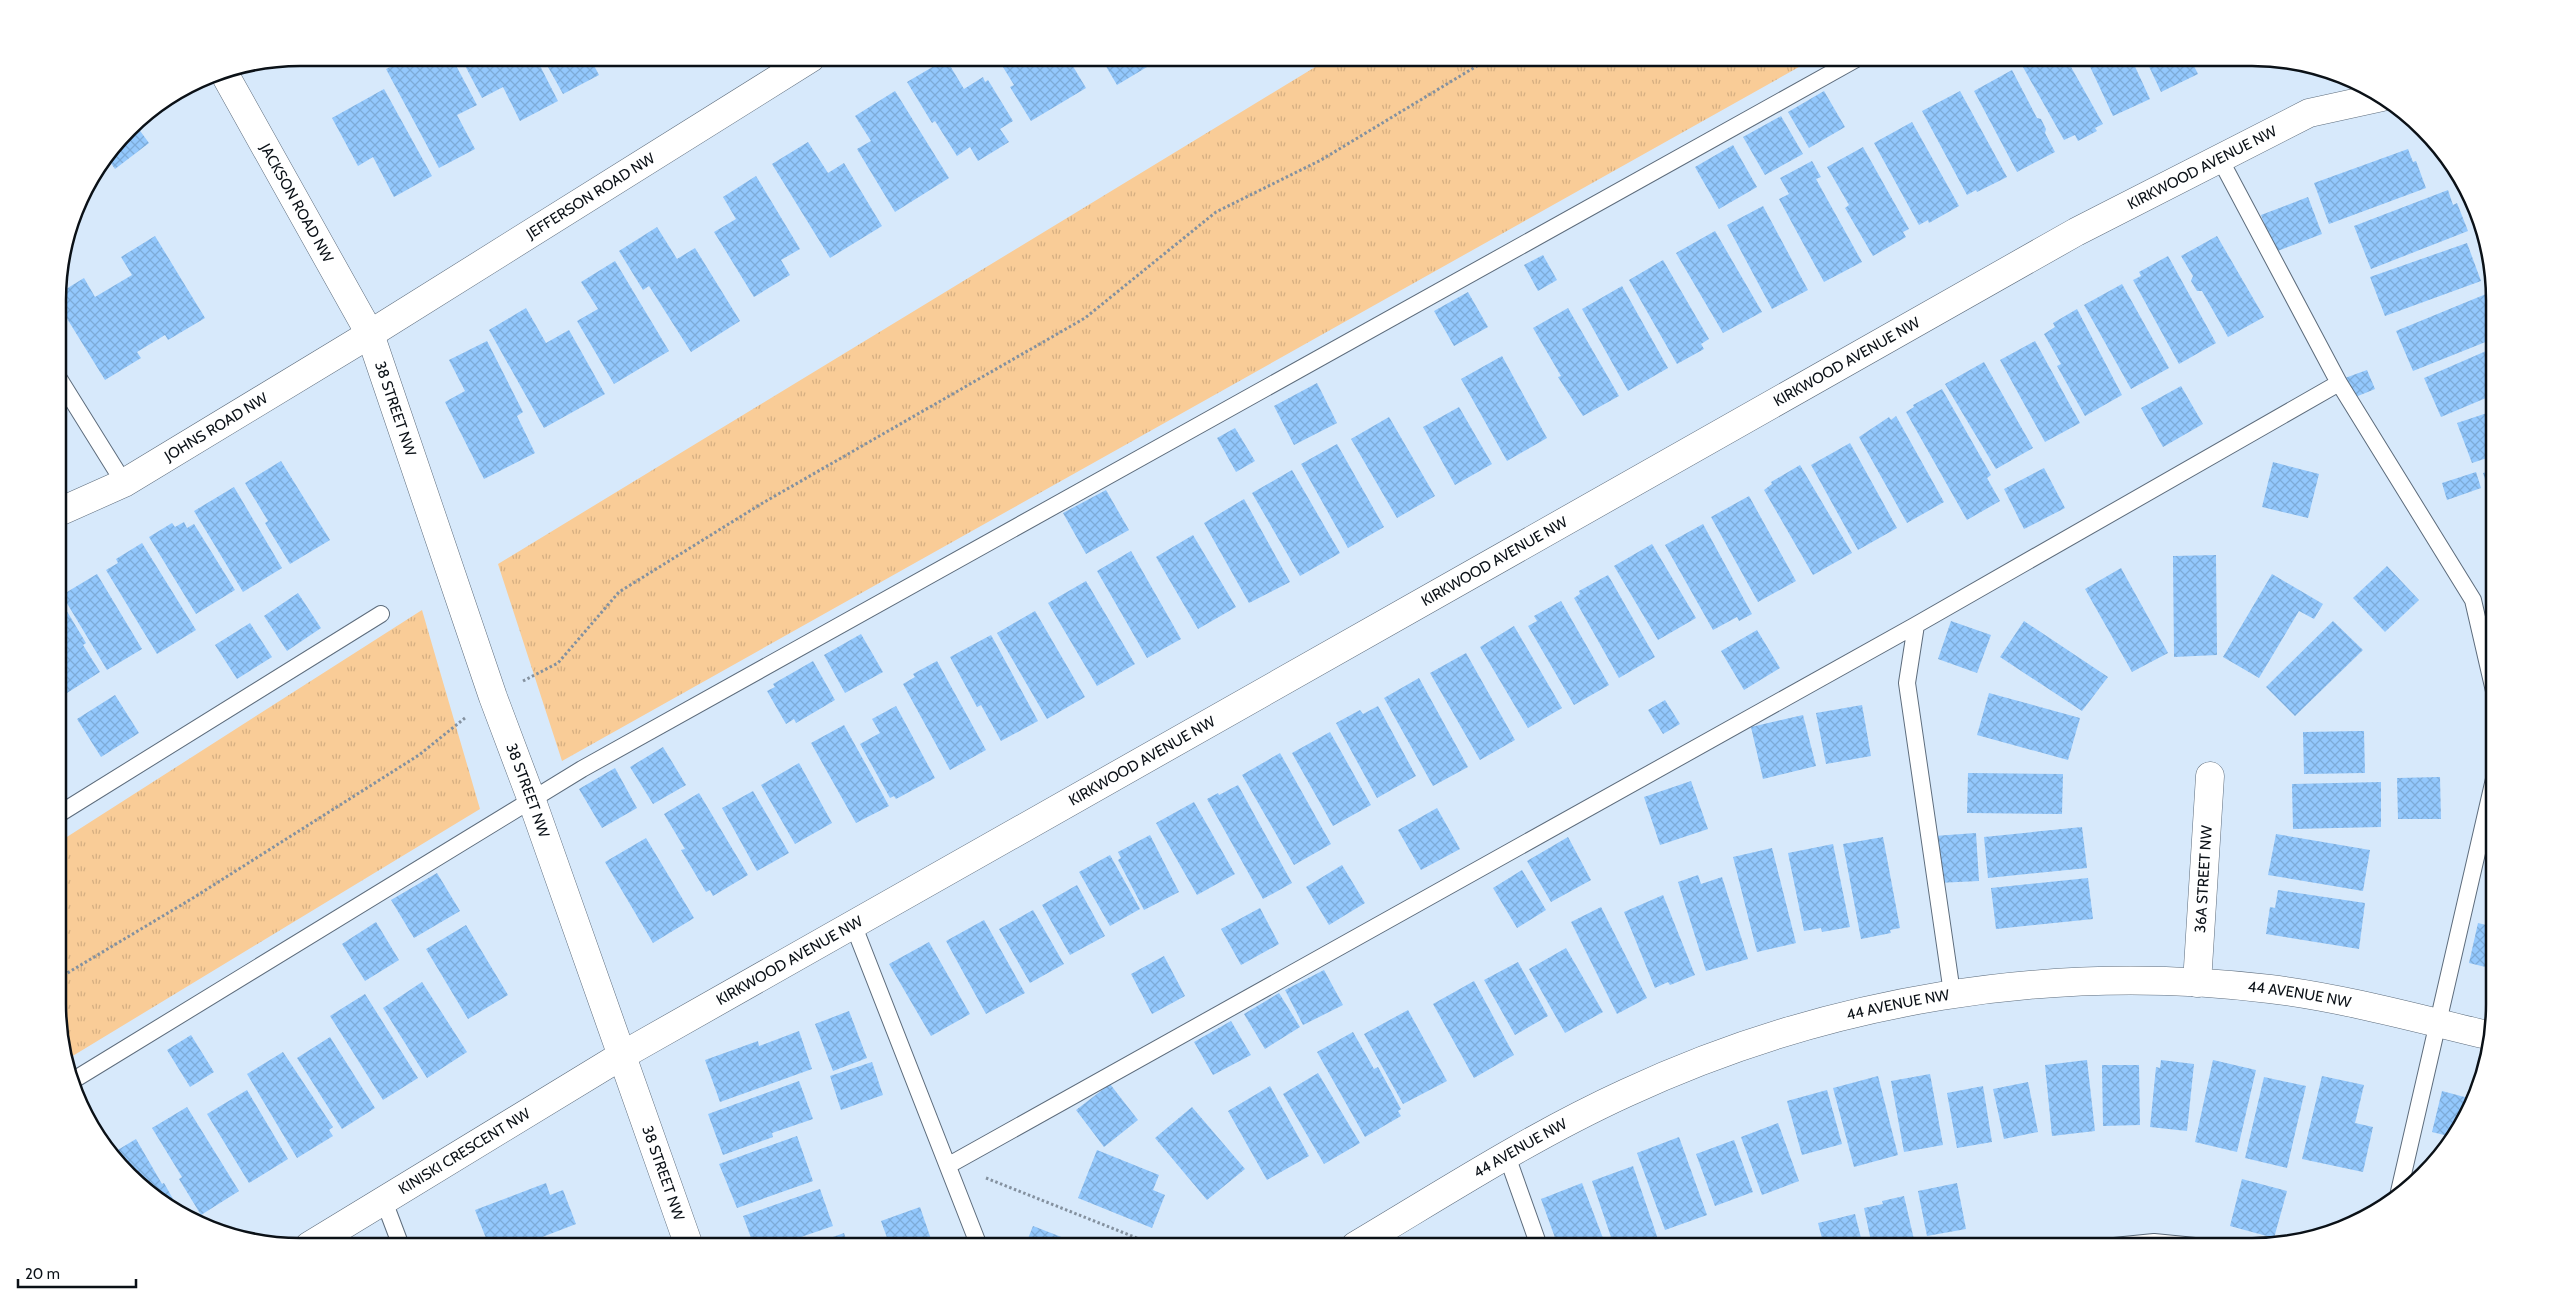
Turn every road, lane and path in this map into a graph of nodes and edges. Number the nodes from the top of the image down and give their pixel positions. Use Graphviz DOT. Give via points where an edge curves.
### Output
graph roads {
  1 [pos="798,66"];
  2 [pos="1477,66"];
  3 [pos="1844,66"];
  4 [pos="227,78"];
  5 [pos="2371,99"];
  6 [pos="2220,159"];
  7 [pos="370,334"];
  8 [pos="2339,384"];
  9 [pos="66,389"];
  10 [pos="124,483"];
  11 [pos="66,508"];
  12 [pos="381,614"];
  13 [pos="1916,625"];
  14 [pos="2486,656"];
  15 [pos="493,697"];
  16 [pos="2210,776"];
  17 [pos="532,798"];
  18 [pos="66,810"];
  19 [pos="2486,813"];
  20 [pos="853,924"];
  21 [pos="66,974"];
  22 [pos="2197,983"];
  23 [pos="1952,993"];
  24 [pos="2438,1023"];
  25 [pos="2484,1033"];
  26 [pos="621,1056"];
  27 [pos="78,1077"];
  28 [pos="1507,1156"];
  29 [pos="949,1165"];
  30 [pos="2401,1184"];
  31 [pos="384,1201"];
  32 [pos="322,1238"];
  33 [pos="398,1238"];
  34 [pos="686,1238"];
  35 [pos="977,1238"];
  36 [pos="1136,1238"];
  37 [pos="1369,1238"];
  38 [pos="1536,1238"];
  1 -- 7 [label="street, JEFFERSON ROAD NW"];
  2 -- 15 [label="path" via="1321,160 1216,212 1085,318 761,504 619,592 558,663"];
  3 -- 17 [label="lane"];
  4 -- 7 [label="street, JACKSON ROAD NW"];
  5 -- 6 [label="street, KIRKWOOD AVENUE NW" via="2309,113"];
  6 -- 8 [label="lane"];
  6 -- 20 [label="street, KIRKWOOD AVENUE NW" via="2067,237"];
  7 -- 10 [label="street, JOHNS ROAD NW"];
  7 -- 15 [label="street, 38 STREET NW"];
  8 -- 13 [label="lane"];
  8 -- 14 [label="lane" via="2473,600"];
  9 -- 10 [label="lane"];
  10 -- 11 [label="street, JOHNS ROAD NW"];
  12 -- 18 [label="lane"];
  13 -- 23 [label="lane" via="1907,683"];
  13 -- 29 [label="lane"];
  15 -- 17 [label="street, 38 STREET NW"];
  15 -- 21 [label="path" via="419,755"];
  16 -- 22 [label="street, 36A STREET NW"];
  17 -- 26 [label="street, 38 STREET NW"];
  17 -- 27 [label="lane"];
  19 -- 24 [label="lane"];
  20 -- 26 [label="street, KIRKWOOD AVENUE NW"];
  20 -- 29 [label="lane"];
  22 -- 23 [label="street, 44 AVENUE NW" via="2092,980"];
  22 -- 24 [label="street, 44 AVENUE NW" via="2271,989 2345,1001"];
  23 -- 28 [label="street, 44 AVENUE NW" via="1844,1016 1750,1044 1668,1074"];
  24 -- 25 [label="street, 44 AVENUE NW"];
  24 -- 30 [label="lane"];
  26 -- 31 [label="street, KINISKI CRESCENT NW"];
  26 -- 34 [label="street, 38 STREET NW"];
  28 -- 37 [label="street, 44 AVENUE NW"];
  28 -- 38 [label="lane"];
  29 -- 35 [label="lane"];
  29 -- 36 [label="path"];
  31 -- 32 [label="street, KINISKI CRESCENT NW"];
  31 -- 33 [label="lane"];
}
